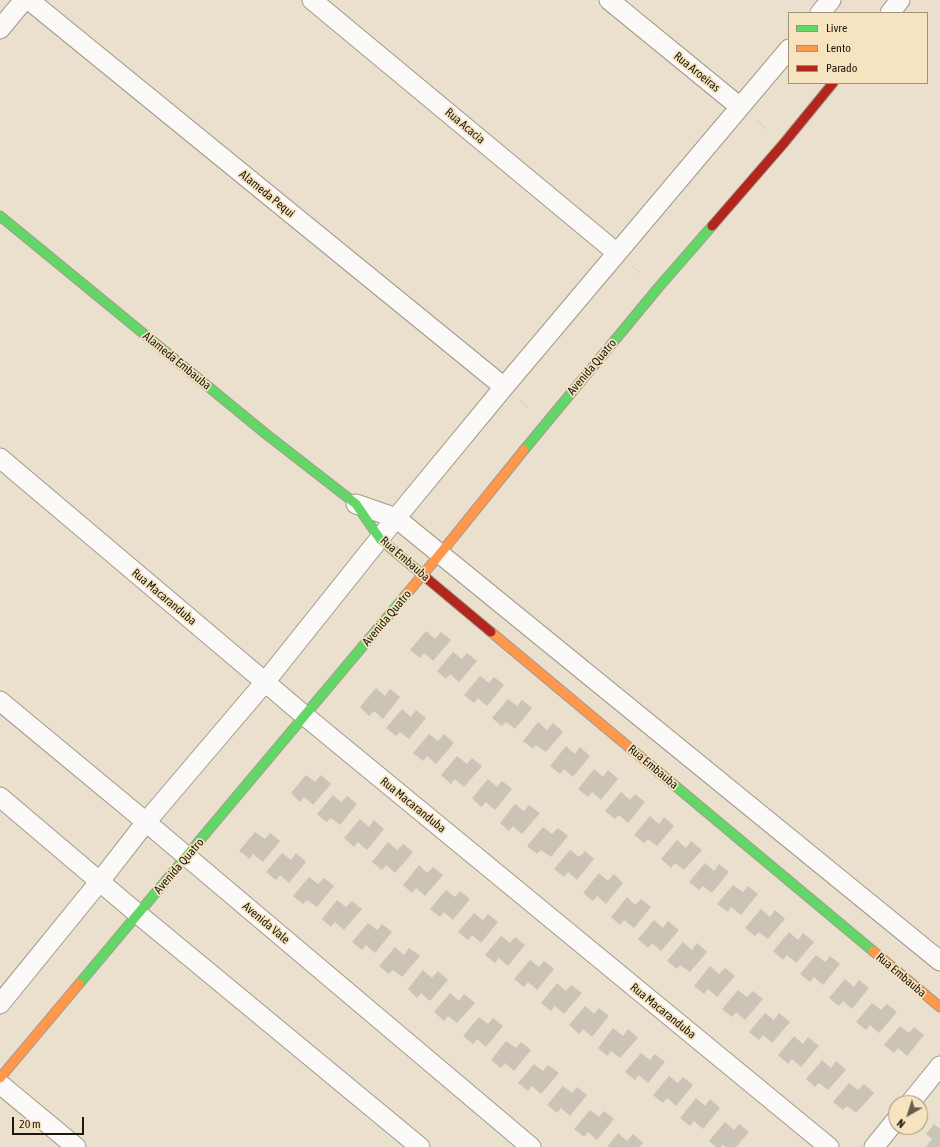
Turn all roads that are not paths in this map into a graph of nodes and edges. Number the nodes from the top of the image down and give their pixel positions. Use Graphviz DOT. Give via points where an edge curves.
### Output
graph roads {
  1 [pos="24,0"];
  2 [pos="29,0"];
  3 [pos="312,0"];
  4 [pos="609,0"];
  5 [pos="831,0"];
  6 [pos="900,0"];
  7 [pos="821,12"];
  8 [pos="891,12"];
  9 [pos="0,29"];
  10 [pos="788,50"];
  11 [pos="832,84"];
  12 [pos="740,107"];
  13 [pos="0,216"];
  14 [pos="617,253"];
  15 [pos="504,387"];
  16 [pos="0,458"];
  17 [pos="356,504"];
  18 [pos="396,518"];
  19 [pos="380,539"];
  20 [pos="440,554"];
  21 [pos="422,574"];
  22 [pos="265,682"];
  23 [pos="0,701"];
  24 [pos="305,716"];
  25 [pos="0,797"];
  26 [pos="146,822"];
  27 [pos="187,856"];
  28 [pos="100,881"];
  29 [pos="138,914"];
  30 [pos="940,961"];
  31 [pos="0,1004"];
  32 [pos="940,1007"];
  33 [pos="940,1066"];
  34 [pos="0,1078"];
  35 [pos="0,1084"];
  36 [pos="916,1095"];
  37 [pos="888,1130"];
  38 [pos="76,1147"];
  39 [pos="420,1147"];
  40 [pos="531,1147"];
  41 [pos="829,1147"];
  42 [pos="874,1147"];
  1 -- 9 [label="street"];
  2 -- 15 [label="street, Alameda Pequi"];
  3 -- 14 [label="street, Rua Acacia"];
  4 -- 12 [label="street, Rua Aroeiras"];
  5 -- 7 [label="street"];
  6 -- 8 [label="street"];
  10 -- 12 [label="street"];
  11 -- 20 [label="street, Avenida Quatro" via="545,423"];
  12 -- 14 [label="street"];
  13 -- 17 [label="street, Alameda Embauba" via="266,434"];
  14 -- 15 [label="street"];
  15 -- 18 [label="street"];
  16 -- 22 [label="street, Rua Macaranduba"];
  17 -- 18 [label="street"];
  17 -- 19 [label="street, Rua Embauba"];
  18 -- 19 [label="street"];
  18 -- 20 [label="street"];
  19 -- 21 [label="street, Rua Embauba"];
  19 -- 22 [label="street"];
  20 -- 21 [label="street, Avenida Quatro"];
  20 -- 30 [label="street"];
  21 -- 24 [label="street, Avenida Quatro"];
  21 -- 32 [label="street, Rua Embauba"];
  22 -- 24 [label="street, Rua Macaranduba"];
  22 -- 26 [label="street"];
  23 -- 26 [label="street, Avenida Vale"];
  24 -- 27 [label="street, Avenida Quatro"];
  24 -- 41 [label="street, Rua Macaranduba"];
  25 -- 28 [label="street"];
  26 -- 27 [label="street, Avenida Vale"];
  26 -- 28 [label="street"];
  27 -- 29 [label="street, Avenida Quatro"];
  27 -- 40 [label="street, Avenida Vale"];
  28 -- 29 [label="street"];
  28 -- 31 [label="street"];
  29 -- 34 [label="street, Avenida Quatro"];
  29 -- 39 [label="street"];
  33 -- 36 [label="street"];
  35 -- 38 [label="street"];
  37 -- 42 [label="street"];
}
